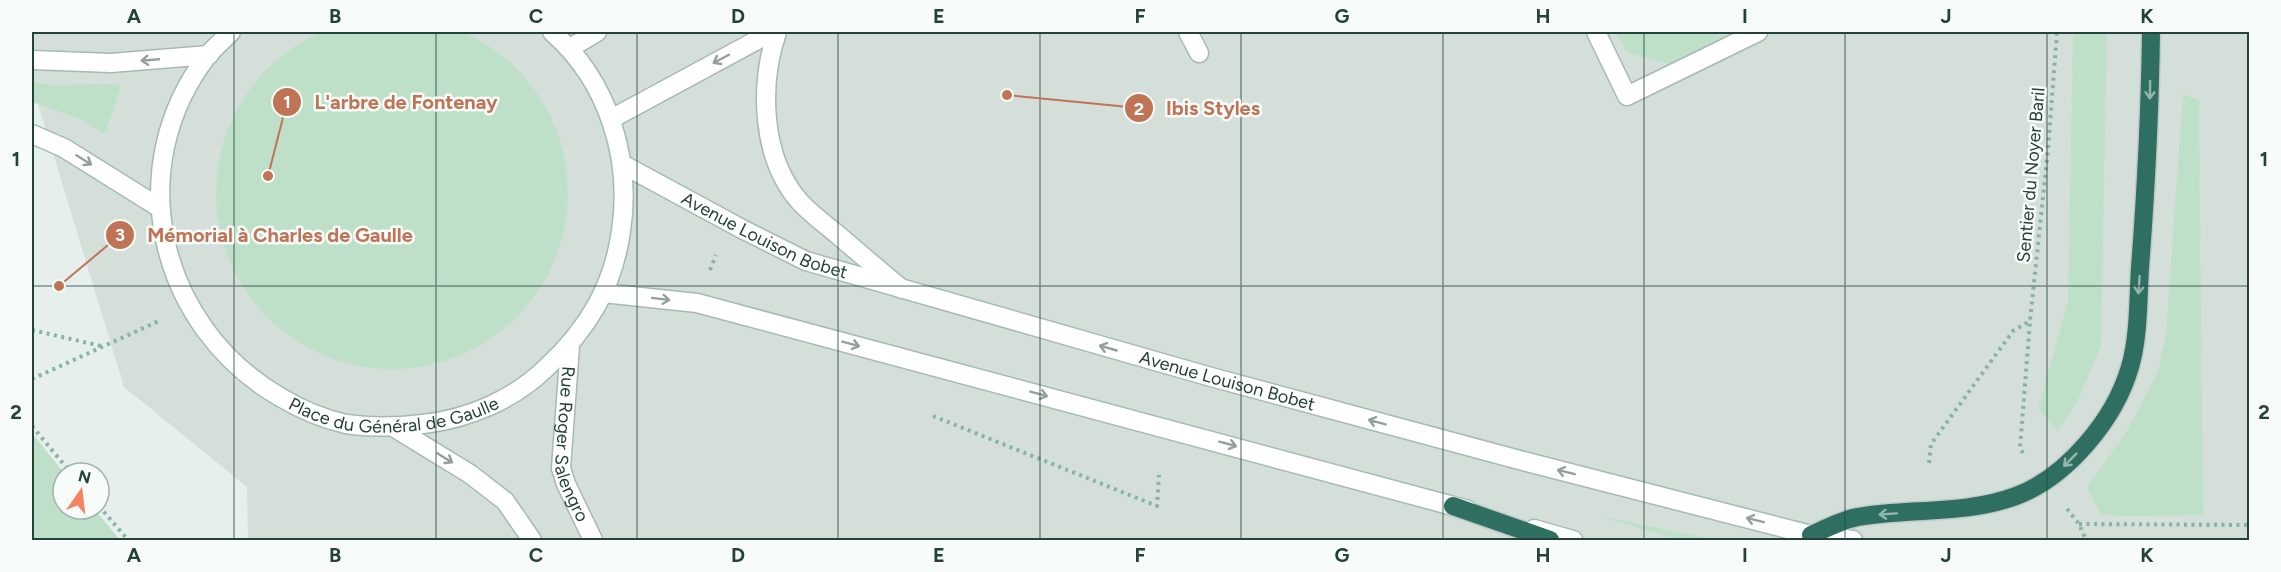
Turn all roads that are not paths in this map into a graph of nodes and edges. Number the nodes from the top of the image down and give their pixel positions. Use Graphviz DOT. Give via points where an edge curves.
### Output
graph roads {
  1 [pos="231,32"];
  2 [pos="552,32"];
  3 [pos="597,32"];
  4 [pos="774,32"];
  5 [pos="1188,32"];
  6 [pos="1596,32"];
  7 [pos="1758,32"];
  8 [pos="2151,32"];
  9 [pos="574,40"];
  10 [pos="1199,53"];
  11 [pos="209,55"];
  12 [pos="32,60"];
  13 [pos="611,119"];
  14 [pos="32,134"];
  15 [pos="622,164"];
  16 [pos="160,208"];
  17 [pos="902,290"];
  18 [pos="603,293"];
  19 [pos="570,346"];
  20 [pos="395,428"];
  21 [pos="1453,506"];
  22 [pos="1811,535"];
  23 [pos="532,540"];
  24 [pos="593,540"];
  25 [pos="1550,540"];
  26 [pos="1573,540"];
  27 [pos="1853,540"];
  1 -- 11 [label="main road, Place du Général de Gaulle"];
  2 -- 9 [label="main road, Place du Général de Gaulle"];
  3 -- 9 [label="main road"];
  4 -- 13 [label="main road, one-way"];
  4 -- 17 [label="main road" via="765,92 772,148 783,174 800,201"];
  5 -- 10 [label="main road"];
  6 -- 7 [label="main road" via="1627,96"];
  8 -- 22 [label="highway, one-way" via="2146,192 2134,350 2123,386 2106,417 2055,475 2016,496 1958,509 1856,517"];
  9 -- 13 [label="main road, Place du Général de Gaulle"];
  11 -- 12 [label="main road, one-way" via="111,63"];
  11 -- 16 [label="main road, Place du Général de Gaulle" via="187,88 171,125 162,166"];
  13 -- 15 [label="main road, Place du Général de Gaulle"];
  14 -- 16 [label="main road, one-way" via="64,148"];
  15 -- 17 [label="main road, Avenue Louison Bobet" via="806,261"];
  15 -- 18 [label="main road, Place du Général de Gaulle" via="624,208 618,251"];
  16 -- 20 [label="main road, Place du Général de Gaulle" via="175,277 189,308 218,349 255,383 298,408 345,423"];
  22 -- 17 [label="main road, Avenue Louison Bobet, one-way" via="1504,456"];
  18 -- 19 [label="main road, Place du Général de Gaulle"];
  18 -- 21 [label="main road, one-way" via="698,303"];
  19 -- 20 [label="main road, Place du Général de Gaulle" via="534,380 491,406 445,422"];
  19 -- 24 [label="main road, Rue Roger Salengro" via="561,468"];
  20 -- 23 [label="main road, one-way" via="470,474 505,501"];
  21 -- 25 [label="highway"];
  21 -- 26 [label="main road"];
  22 -- 27 [label="main road, Avenue Louison Bobet"];
}
